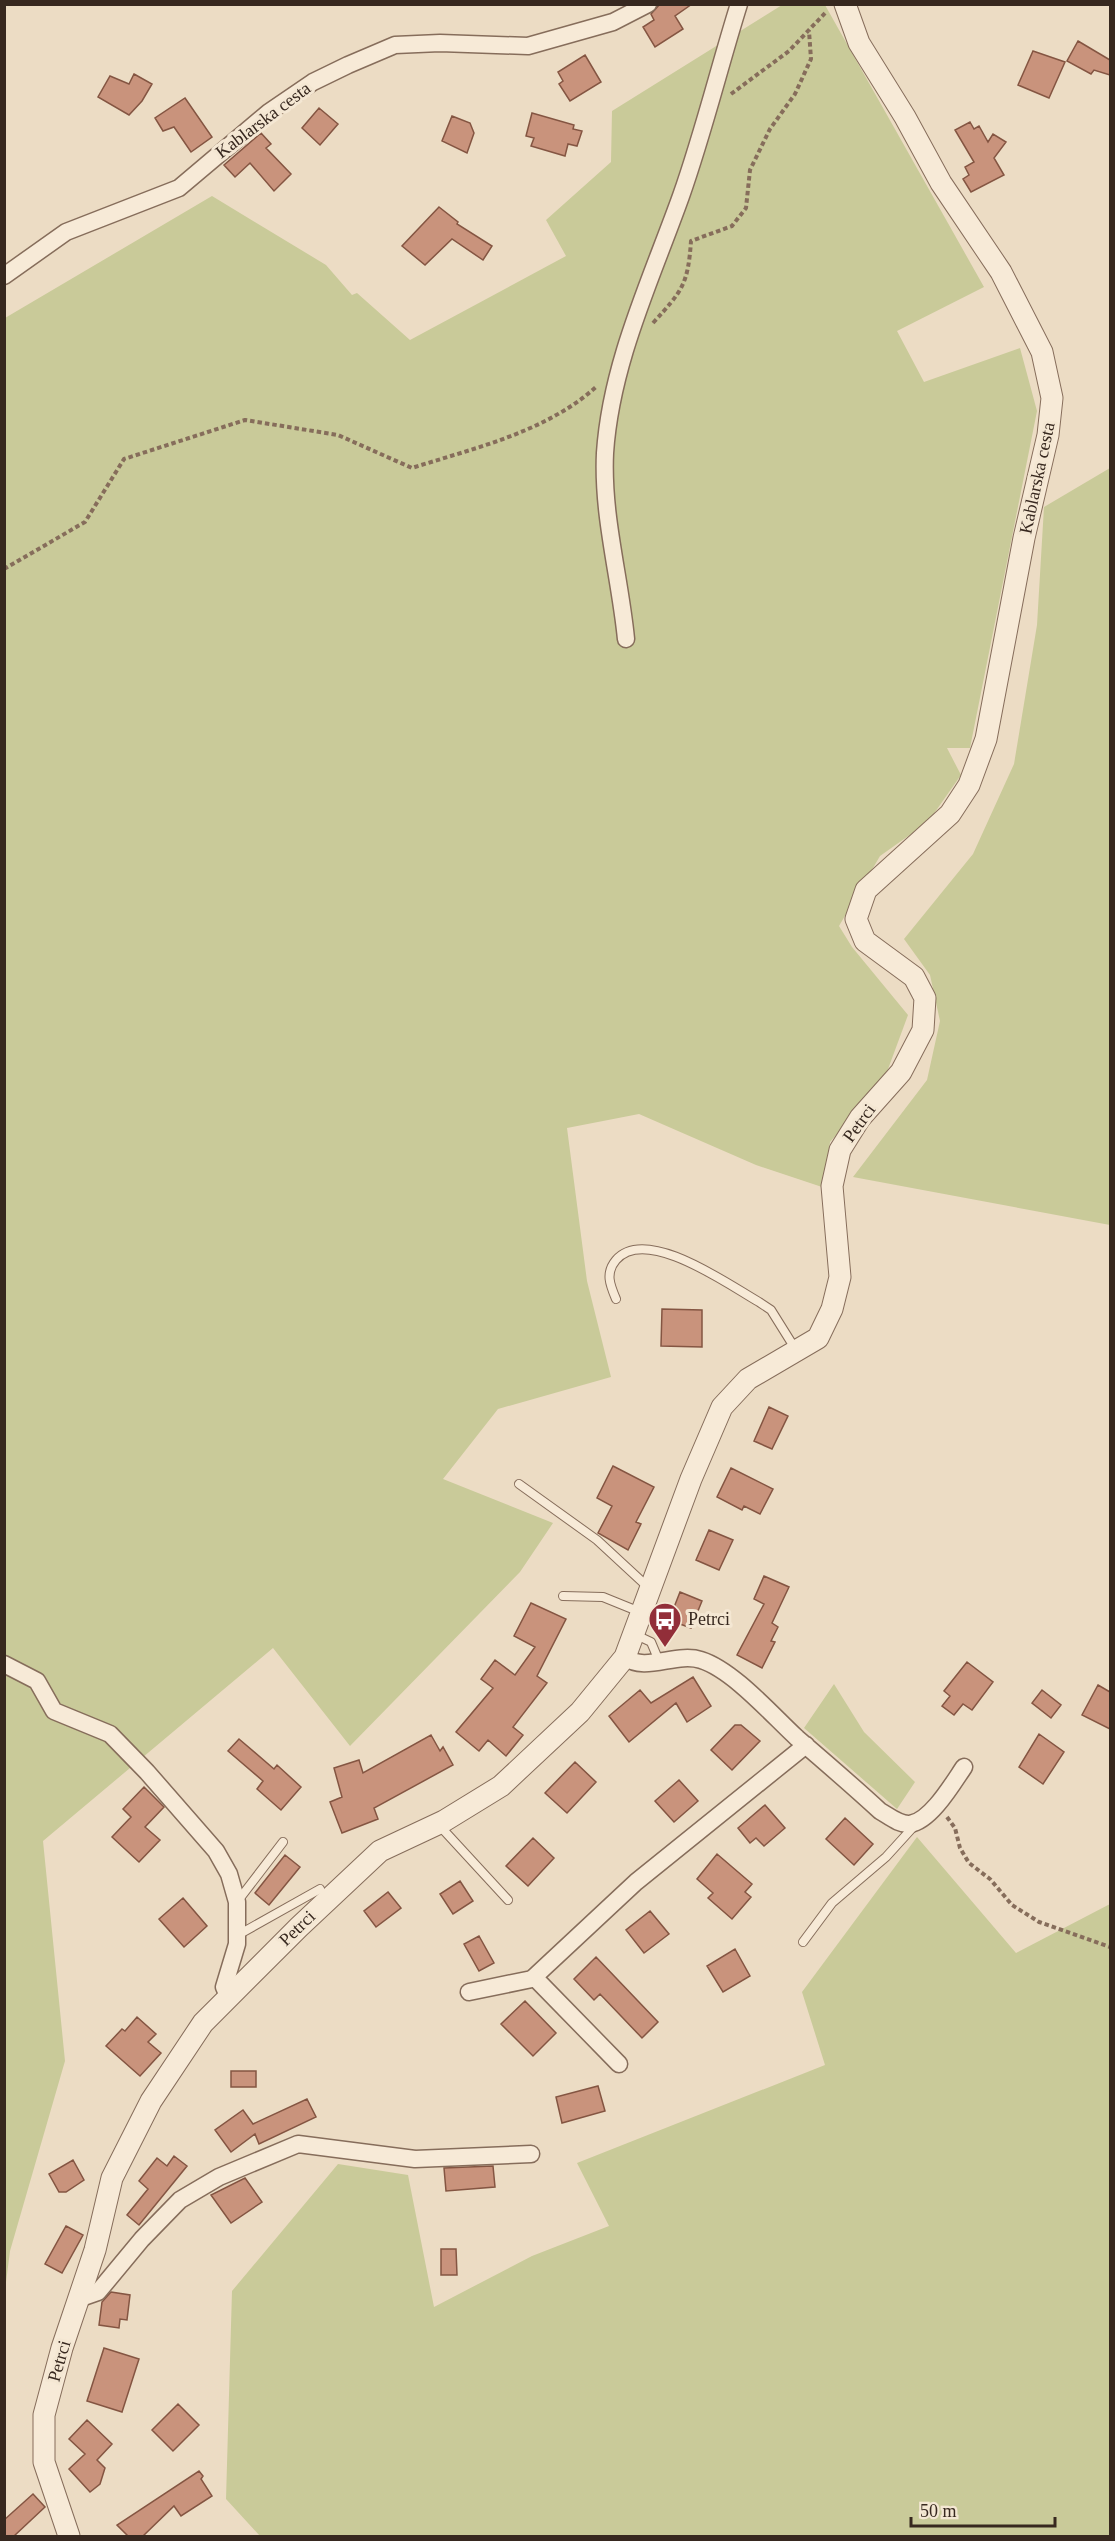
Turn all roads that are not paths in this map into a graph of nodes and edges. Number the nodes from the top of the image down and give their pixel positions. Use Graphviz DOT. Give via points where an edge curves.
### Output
graph roads {
  1 [pos="648,4"];
  2 [pos="738,4"];
  3 [pos="845,4"];
  4 [pos="4,276"];
  5 [pos="626,639"];
  6 [pos="950,814"];
  7 [pos="616,1299"];
  8 [pos="796,1351"];
  9 [pos="519,1484"];
  10 [pos="650,1589"];
  11 [pos="563,1596"];
  12 [pos="641,1612"];
  13 [pos="633,1633"];
  14 [pos="625,1657"];
  15 [pos="659,1661"];
  16 [pos="4,1664"];
  17 [pos="806,1745"];
  18 [pos="964,1767"];
  19 [pos="920,1820"];
  20 [pos="438,1824"];
  21 [pos="283,1842"];
  22 [pos="320,1889"];
  23 [pos="508,1900"];
  24 [pos="237,1902"];
  25 [pos="238,1935"];
  26 [pos="803,1942"];
  27 [pos="534,1977"];
  28 [pos="469,1992"];
  29 [pos="228,1996"];
  30 [pos="619,2064"];
  31 [pos="531,2154"];
  32 [pos="78,2300"];
  33 [pos="69,2536"];
  1 -- 4 [label="street, Kablarska cesta" via="614,22 528,46 396,45 348,65 313,82 269,112 178,188 66,231"];
  2 -- 5 [label="street" via="681,195 621,365 609,419 606,486"];
  3 -- 6 [label="street, Kablarska cesta" via="859,43 941,183 1006,282 1042,352 1052,398 1048,435 986,739 969,785"];
  6 -- 8 [label="street, Petrci" via="866,890 856,919 865,941 914,977 925,998 923,1030 901,1072 860,1118 840,1150 832,1186 840,1277 832,1309 818,1338"];
  7 -- 8 [label="lane" via="609,1282 610,1267 620,1256 651,1248 674,1255 759,1302 775,1316"];
  8 -- 10 [label="street, Petrci" via="748,1379 722,1407"];
  9 -- 10 [label="lane" via="597,1540"];
  10 -- 12 [label="street, Petrci"];
  11 -- 12 [label="lane" via="603,1597"];
  12 -- 13 [label="street, Petrci"];
  13 -- 14 [label="street, Petrci"];
  13 -- 15 [label="lane" via="651,1642"];
  14 -- 15 [label="street" via="638,1664"];
  14 -- 20 [label="street, Petrci" via="580,1712 535,1756 501,1786"];
  15 -- 17 [label="street" via="700,1660 718,1669"];
  16 -- 24 [label="street" via="37,1681 54,1711 110,1734 216,1851 229,1874"];
  17 -- 19 [label="street" via="880,1811 898,1822 910,1824"];
  17 -- 27 [label="street" via="636,1882"];
  18 -- 19 [label="street" via="938,1804"];
  19 -- 26 [label="lane" via="886,1857 832,1903"];
  20 -- 23 [label="lane"];
  20 -- 29 [label="street, Petrci" via="380,1851"];
  21 -- 24 [label="lane"];
  22 -- 25 [label="lane"];
  24 -- 25 [label="street"];
  25 -- 29 [label="street" via="224,1986"];
  27 -- 28 [label="street"];
  27 -- 30 [label="street"];
  29 -- 32 [label="street, Petrci" via="203,2023 157,2092 112,2178"];
  31 -- 32 [label="street" via="415,2159 298,2144 219,2176 180,2200 98,2292"];
  32 -- 33 [label="street, Petrci" via="44,2415 44,2462"];
}
